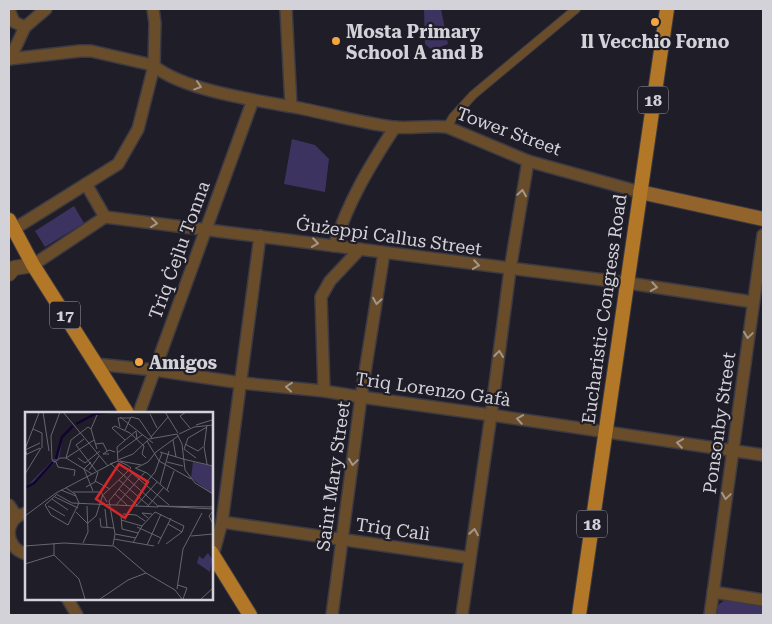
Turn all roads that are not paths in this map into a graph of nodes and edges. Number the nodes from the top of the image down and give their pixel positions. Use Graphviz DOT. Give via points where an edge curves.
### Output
graph roads {
  1 [pos="46,9"];
  2 [pos="153,9"];
  3 [pos="286,9"];
  4 [pos="576,9"];
  5 [pos="666,9"];
  6 [pos="9,10"];
  7 [pos="26,26"];
  8 [pos="9,59"];
  9 [pos="151,65"];
  10 [pos="253,100"];
  11 [pos="291,106"];
  12 [pos="447,127"];
  13 [pos="395,128"];
  14 [pos="528,161"];
  15 [pos="86,184"];
  16 [pos="640,192"];
  17 [pos="105,217"];
  18 [pos="763,219"];
  19 [pos="11,225"];
  20 [pos="205,229"];
  21 [pos="763,235"];
  22 [pos="260,236"];
  23 [pos="334,246"];
  24 [pos="360,249"];
  25 [pos="384,253"];
  26 [pos="33,265"];
  27 [pos="510,270"];
  28 [pos="9,274"];
  29 [pos="628,283"];
  30 [pos="753,302"];
  31 [pos="96,364"];
  32 [pos="154,370"];
  33 [pos="242,383"];
  34 [pos="324,391"];
  35 [pos="362,398"];
  36 [pos="126,412"];
  37 [pos="138,412"];
  38 [pos="491,415"];
  39 [pos="605,432"];
  40 [pos="732,451"];
  41 [pos="763,455"];
  42 [pos="9,505"];
  43 [pos="21,515"];
  44 [pos="222,522"];
  45 [pos="342,539"];
  46 [pos="10,544"];
  47 [pos="25,553"];
  48 [pos="212,554"];
  49 [pos="470,558"];
  50 [pos="713,592"];
  51 [pos="68,599"];
  52 [pos="763,600"];
  53 [pos="77,615"];
  54 [pos="250,615"];
  55 [pos="332,615"];
  56 [pos="462,615"];
  57 [pos="579,615"];
  58 [pos="710,615"];
  1 -- 7 [label="street"];
  2 -- 9 [label="street"];
  3 -- 11 [label="street"];
  4 -- 12 [label="street" via="473,95"];
  5 -- 16 [label="main road, Eucharistic Congress Road / 18"];
  6 -- 7 [label="street" via="14,22"];
  7 -- 8 [label="street"];
  8 -- 9 [label="street, Tower Street" via="91,51"];
  9 -- 10 [label="street, Tower Street, one-way" via="164,74 201,87"];
  9 -- 15 [label="street" via="138,129 118,164"];
  10 -- 11 [label="street, Tower Street"];
  10 -- 20 [label="street, Triq Ċejlu Tonna"];
  11 -- 13 [label="street, Tower Street"];
  12 -- 13 [label="street, Tower Street"];
  12 -- 14 [label="street, Tower Street"];
  13 -- 23 [label="street" via="355,193"];
  14 -- 16 [label="street, Tower Street"];
  27 -- 14 [label="street, one-way"];
  15 -- 17 [label="street"];
  15 -- 19 [label="street"];
  16 -- 18 [label="main road, Tower Street"];
  16 -- 29 [label="main road, Eucharistic Congress Road / 18"];
  17 -- 20 [label="street, Ġużeppi Callus Street, one-way"];
  17 -- 26 [label="street"];
  19 -- 26 [label="main road, 17"];
  20 -- 22 [label="street, Ġużeppi Callus Street"];
  20 -- 32 [label="street, Triq Ċejlu Tonna"];
  21 -- 30 [label="street, Ponsonby Street"];
  22 -- 23 [label="street, Ġużeppi Callus Street, one-way"];
  22 -- 33 [label="street"];
  23 -- 24 [label="street, Ġużeppi Callus Street"];
  24 -- 25 [label="street, Ġużeppi Callus Street"];
  24 -- 34 [label="street" via="330,281 321,297"];
  25 -- 27 [label="street, Ġużeppi Callus Street, one-way"];
  25 -- 35 [label="street, Saint Mary Street, one-way"];
  26 -- 28 [label="street" via="14,268"];
  26 -- 31 [label="main road, 17"];
  27 -- 29 [label="street, Ġużeppi Callus Street"];
  38 -- 27 [label="street, one-way"];
  29 -- 30 [label="street, Ġużeppi Callus Street, one-way"];
  29 -- 39 [label="main road, Eucharistic Congress Road / 18"];
  30 -- 40 [label="street, Ponsonby Street, one-way"];
  31 -- 32 [label="street, Triq Lorenzo Gafà"];
  31 -- 36 [label="main road, 17"];
  32 -- 33 [label="street, Triq Lorenzo Gafà"];
  32 -- 37 [label="street, Triq Ċejlu Tonna"];
  34 -- 33 [label="street, Triq Lorenzo Gafà, one-way"];
  33 -- 44 [label="street"];
  34 -- 35 [label="street, Triq Lorenzo Gafà"];
  35 -- 38 [label="street, Triq Lorenzo Gafà"];
  35 -- 45 [label="street, Saint Mary Street, one-way"];
  39 -- 38 [label="street, Triq Lorenzo Gafà, one-way"];
  49 -- 38 [label="street, one-way"];
  40 -- 39 [label="street, Triq Lorenzo Gafà, one-way"];
  39 -- 57 [label="main road, Eucharistic Congress Road / 18"];
  40 -- 41 [label="street, Triq Lorenzo Gafà"];
  40 -- 50 [label="street, Ponsonby Street, one-way"];
  42 -- 43 [label="street"];
  43 -- 46 [label="street" via="9,529"];
  44 -- 45 [label="street, Triq Calì"];
  44 -- 48 [label="street"];
  45 -- 49 [label="street, Triq Calì"];
  45 -- 55 [label="street, Saint Mary Street"];
  46 -- 47 [label="street"];
  48 -- 54 [label="main road"];
  49 -- 56 [label="street"];
  50 -- 52 [label="street"];
  50 -- 58 [label="street, Ponsonby Street"];
  51 -- 53 [label="street"];
}
